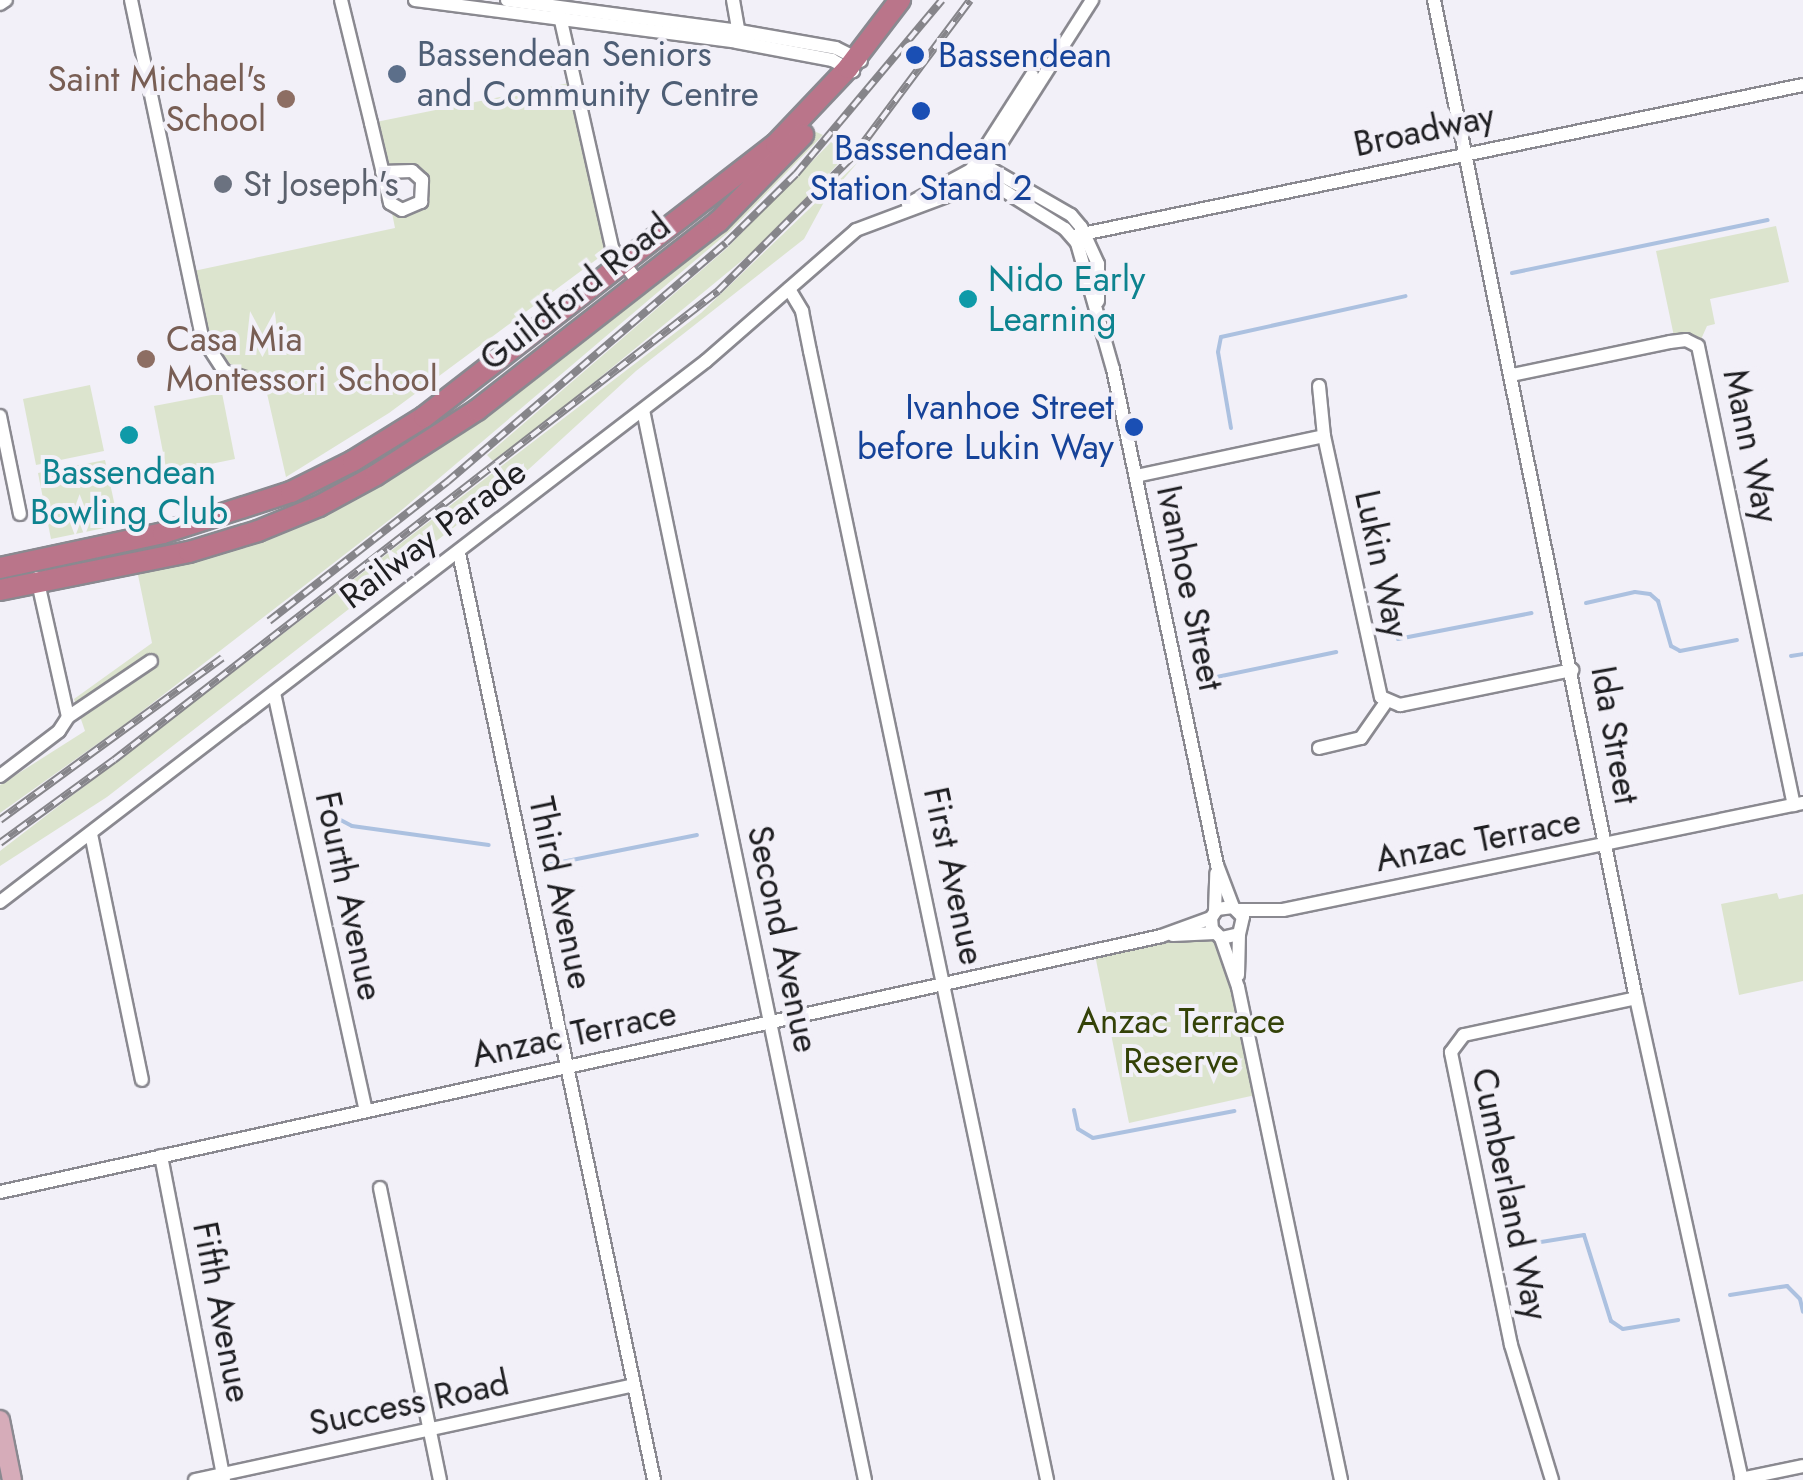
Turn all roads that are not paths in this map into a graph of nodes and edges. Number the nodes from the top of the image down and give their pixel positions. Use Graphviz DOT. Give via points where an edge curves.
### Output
graph roads {
  1 [pos="6,0"];
  2 [pos="131,0"];
  3 [pos="341,0"];
  4 [pos="415,0"];
  5 [pos="507,0"];
  6 [pos="733,0"];
  7 [pos="1083,0"];
  8 [pos="1092,0"];
  9 [pos="1434,0"];
  10 [pos="0,4"];
  11 [pos="558,8"];
  12 [pos="894,9"];
  13 [pos="738,37"];
  14 [pos="855,65"];
  15 [pos="1803,82"];
  16 [pos="1466,152"];
  17 [pos="980,169"];
  18 [pos="382,172"];
  19 [pos="1079,234"];
  20 [pos="624,264"];
  21 [pos="639,283"];
  22 [pos="790,289"];
  23 [pos="1512,375"];
  24 [pos="246,378"];
  25 [pos="1319,386"];
  26 [pos="643,410"];
  27 [pos="0,416"];
  28 [pos="1324,436"];
  29 [pos="1136,476"];
  30 [pos="20,514"];
  31 [pos="459,554"];
  32 [pos="0,568"];
  33 [pos="35,571"];
  34 [pos="0,590"];
  35 [pos="151,661"];
  36 [pos="1572,670"];
  37 [pos="274,693"];
  38 [pos="1386,702"];
  39 [pos="68,717"];
  40 [pos="1319,748"];
  41 [pos="0,776"];
  42 [pos="1799,804"];
  43 [pos="91,834"];
  44 [pos="1604,845"];
  45 [pos="1217,865"];
  46 [pos="0,902"];
  47 [pos="1236,908"];
  48 [pos="1283,910"];
  49 [pos="1213,915"];
  50 [pos="1240,932"];
  51 [pos="1161,936"];
  52 [pos="1218,936"];
  53 [pos="946,983"];
  54 [pos="1238,987"];
  55 [pos="1636,998"];
  56 [pos="770,1022"];
  57 [pos="567,1067"];
  58 [pos="142,1080"];
  59 [pos="366,1111"];
  60 [pos="161,1156"];
  61 [pos="380,1188"];
  62 [pos="0,1192"];
  63 [pos="634,1385"];
  64 [pos="0,1420"];
  65 [pos="430,1428"];
  66 [pos="1803,1466"];
  67 [pos="224,1477"];
  68 [pos="12,1480"];
  69 [pos="196,1480"];
  70 [pos="440,1480"];
  71 [pos="654,1480"];
  72 [pos="865,1480"];
  73 [pos="1048,1480"];
  74 [pos="1341,1480"];
  75 [pos="1552,1480"];
  76 [pos="1741,1480"];
  1 -- 10 [label="street"];
  2 -- 24 [label="street" via="202,337 224,371"];
  3 -- 18 [label="street"];
  4 -- 11 [label="street"];
  5 -- 11 [label="street"];
  6 -- 13 [label="street"];
  7 -- 17 [label="street, Railway Parade"];
  8 -- 17 [label="street"];
  9 -- 16 [label="street, Ida Street"];
  11 -- 13 [label="street"];
  11 -- 20 [label="street" via="612,248"];
  12 -- 14 [label="highway, Guildford Road"];
  13 -- 14 [label="street"];
  14 -- 20 [label="highway, Guildford Road" via="776,144"];
  14 -- 21 [label="highway, Guildford Road" via="750,194"];
  15 -- 16 [label="street, Broadway"];
  16 -- 19 [label="street, Broadway"];
  16 -- 23 [label="street, Ida Street"];
  17 -- 19 [label="street" via="1070,215"];
  17 -- 22 [label="street, Railway Parade" via="952,194 856,230"];
  19 -- 29 [label="street, Ivanhoe Street"];
  20 -- 21 [label="street"];
  20 -- 33 [label="highway, Guildford Road" via="424,417 353,461 291,492"];
  21 -- 33 [label="highway, Guildford Road" via="477,410 319,506 188,552"];
  22 -- 26 [label="street, Railway Parade"];
  22 -- 53 [label="street, First Avenue" via="804,324"];
  23 -- 36 [label="street, Ida Street"];
  23 -- 42 [label="street, Mann Way" via="1670,342 1698,346"];
  25 -- 28 [label="street, Lukin Way"];
  26 -- 31 [label="street, Railway Parade"];
  26 -- 56 [label="street, Second Avenue"];
  27 -- 30 [label="street"];
  28 -- 29 [label="street"];
  28 -- 38 [label="street, Lukin Way"];
  29 -- 45 [label="street, Ivanhoe Street"];
  31 -- 37 [label="street, Railway Parade"];
  31 -- 57 [label="street, Third Avenue"];
  32 -- 33 [label="highway, Guildford Road"];
  33 -- 34 [label="highway, Guildford Road"];
  33 -- 39 [label="street"];
  35 -- 39 [label="street"];
  36 -- 38 [label="street" via="1400,705"];
  36 -- 44 [label="street, Ida Street"];
  37 -- 43 [label="street, Railway Parade"];
  37 -- 59 [label="street, Fourth Avenue"];
  38 -- 40 [label="street" via="1360,738"];
  39 -- 41 [label="street"];
  42 -- 44 [label="street, Anzac Terrace"];
  43 -- 46 [label="street, Railway Parade"];
  43 -- 58 [label="street"];
  44 -- 48 [label="street, Anzac Terrace"];
  44 -- 55 [label="street, Ida Street"];
  45 -- 47 [label="street, Ivanhoe Street"];
  45 -- 49 [label="street, Ivanhoe Street"];
  47 -- 48 [label="street, Anzac Terrace"];
  47 -- 49 [label="street, Anzac Terrace"];
  47 -- 50 [label="street, Ivanhoe Street"];
  48 -- 50 [label="street, Anzac Terrace"];
  49 -- 51 [label="street, Anzac Terrace"];
  49 -- 52 [label="street, Ivanhoe Street"];
  50 -- 52 [label="street, Anzac Terrace"];
  50 -- 54 [label="street"];
  51 -- 52 [label="street, Anzac Terrace"];
  51 -- 53 [label="street, Anzac Terrace"];
  52 -- 54 [label="street"];
  53 -- 56 [label="street, Anzac Terrace"];
  53 -- 73 [label="street, First Avenue"];
  54 -- 74 [label="street"];
  55 -- 75 [label="street, Cumberland Way" via="1464,1035 1450,1052 1512,1345"];
  55 -- 76 [label="street, Ida Street"];
  56 -- 57 [label="street, Anzac Terrace"];
  56 -- 72 [label="street, Second Avenue"];
  57 -- 59 [label="street, Anzac Terrace"];
  57 -- 63 [label="street, Third Avenue"];
  59 -- 60 [label="street, Anzac Terrace"];
  60 -- 62 [label="street, Anzac Terrace"];
  60 -- 67 [label="street, Fifth Avenue"];
  61 -- 65 [label="street"];
  63 -- 65 [label="street, Success Road"];
  63 -- 71 [label="street, Third Avenue"];
  64 -- 68 [label="main road"];
  65 -- 67 [label="street, Success Road"];
  65 -- 70 [label="street"];
  66 -- 76 [label="street"];
  67 -- 69 [label="street, Success Road"];
}
